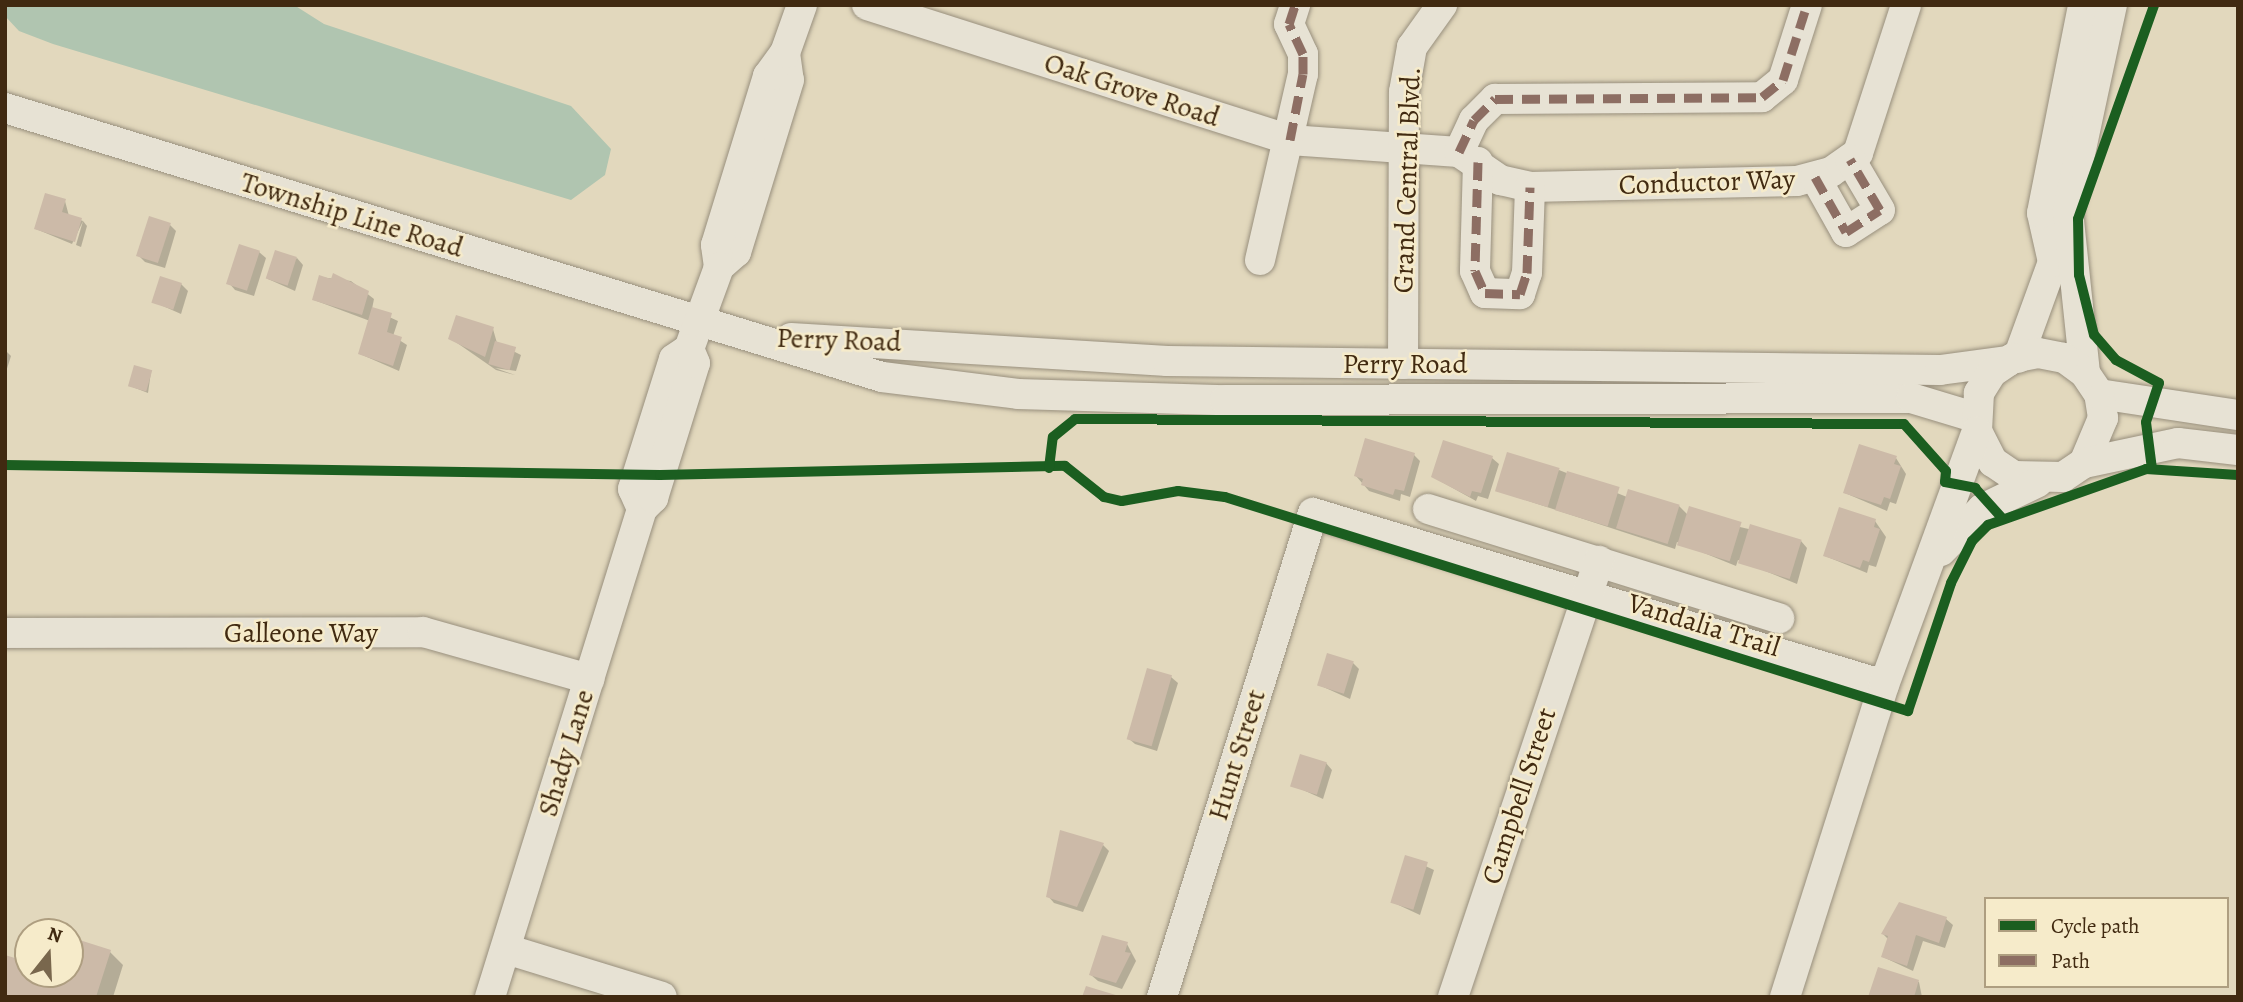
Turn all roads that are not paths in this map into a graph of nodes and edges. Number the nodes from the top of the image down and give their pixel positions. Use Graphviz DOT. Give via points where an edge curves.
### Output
graph roads {
  1 [pos="802,5"];
  2 [pos="867,5"];
  3 [pos="1296,5"];
  4 [pos="1441,5"];
  5 [pos="1807,5"];
  6 [pos="1906,5"];
  7 [pos="2083,5"];
  8 [pos="2112,5"];
  9 [pos="5,108"];
  10 [pos="1290,140"];
  11 [pos="1403,150"];
  12 [pos="1468,157"];
  13 [pos="1850,159"];
  14 [pos="1815,177"];
  15 [pos="1530,187"];
  16 [pos="1259,260"];
  17 [pos="694,335"];
  18 [pos="763,337"];
  19 [pos="2013,359"];
  20 [pos="1403,364"];
  21 [pos="2092,383"];
  22 [pos="2238,415"];
  23 [pos="1976,424"];
  24 [pos="2238,450"];
  25 [pos="2084,463"];
  26 [pos="2038,482"];
  27 [pos="1428,509"];
  28 [pos="1934,559"];
  29 [pos="1599,561"];
  30 [pos="1586,596"];
  31 [pos="1779,618"];
  32 [pos="5,633"];
  33 [pos="589,679"];
  34 [pos="1884,685"];
  35 [pos="506,948"];
  36 [pos="490,997"];
  37 [pos="662,997"];
  38 [pos="1162,997"];
  39 [pos="1452,997"];
  40 [pos="1785,997"];
  1 -- 17 [label="street" via="785,53 764,89 716,245 719,267"];
  2 -- 10 [label="street, Oak Grove Road"];
  3 -- 10 [label="street" via="1289,24 1303,54 1303,74"];
  4 -- 11 [label="street, Grand Central Blvd." via="1412,47"];
  5 -- 12 [label="street" via="1783,80 1762,97 1495,99 1474,120"];
  6 -- 13 [label="street" via="1858,153"];
  7 -- 19 [label="street" via="2042,213 2053,262"];
  8 -- 21 [label="street" via="2068,210"];
  9 -- 17 [label="street, Township Line Road"];
  10 -- 11 [label="street, Oak Grove Road"];
  10 -- 16 [label="street"];
  11 -- 12 [label="street"];
  11 -- 20 [label="street, Grand Central Blvd."];
  12 -- 15 [label="street, Conductor Way" via="1500,180"];
  12 -- 15 [label="street" via="1475,271 1485,293 1520,294 1527,273"];
  13 -- 14 [label="street, Conductor Way"];
  13 -- 14 [label="street" via="1881,210 1846,232"];
  14 -- 15 [label="street, Conductor Way"];
  17 -- 18 [label="street, Township Line Road"];
  17 -- 33 [label="street, Shady Lane" via="695,363 653,498 642,509"];
  18 -- 20 [label="street, Perry Road" via="1139,360"];
  18 -- 23 [label="street, Perry Road" via="882,377 1018,394 1225,400 1911,398"];
  19 -- 20 [label="street, Perry Road" via="1940,370"];
  19 -- 21 [label="street, Perry Road" via="2038,353 2064,358"];
  19 -- 23 [label="street" via="1979,393"];
  21 -- 22 [label="street, Perry Road"];
  21 -- 25 [label="street" via="2098,443"];
  23 -- 26 [label="street" via="1993,463"];
  23 -- 28 [label="street"];
  24 -- 25 [label="street" via="2178,443"];
  25 -- 26 [label="street" via="2063,477"];
  26 -- 28 [label="street" via="1982,509"];
  27 -- 29 [label="street"];
  28 -- 34 [label="street"];
  29 -- 30 [label="street, Campbell Street"];
  29 -- 31 [label="street"];
  30 -- 34 [label="street"];
  30 -- 38 [label="street, Hunt Street" via="1312,513"];
  30 -- 39 [label="street, Campbell Street"];
  32 -- 33 [label="street, Galleone Way" via="423,632"];
  33 -- 35 [label="street, Shady Lane"];
  34 -- 40 [label="street"];
  35 -- 36 [label="street, Shady Lane"];
  35 -- 37 [label="street"];
}
